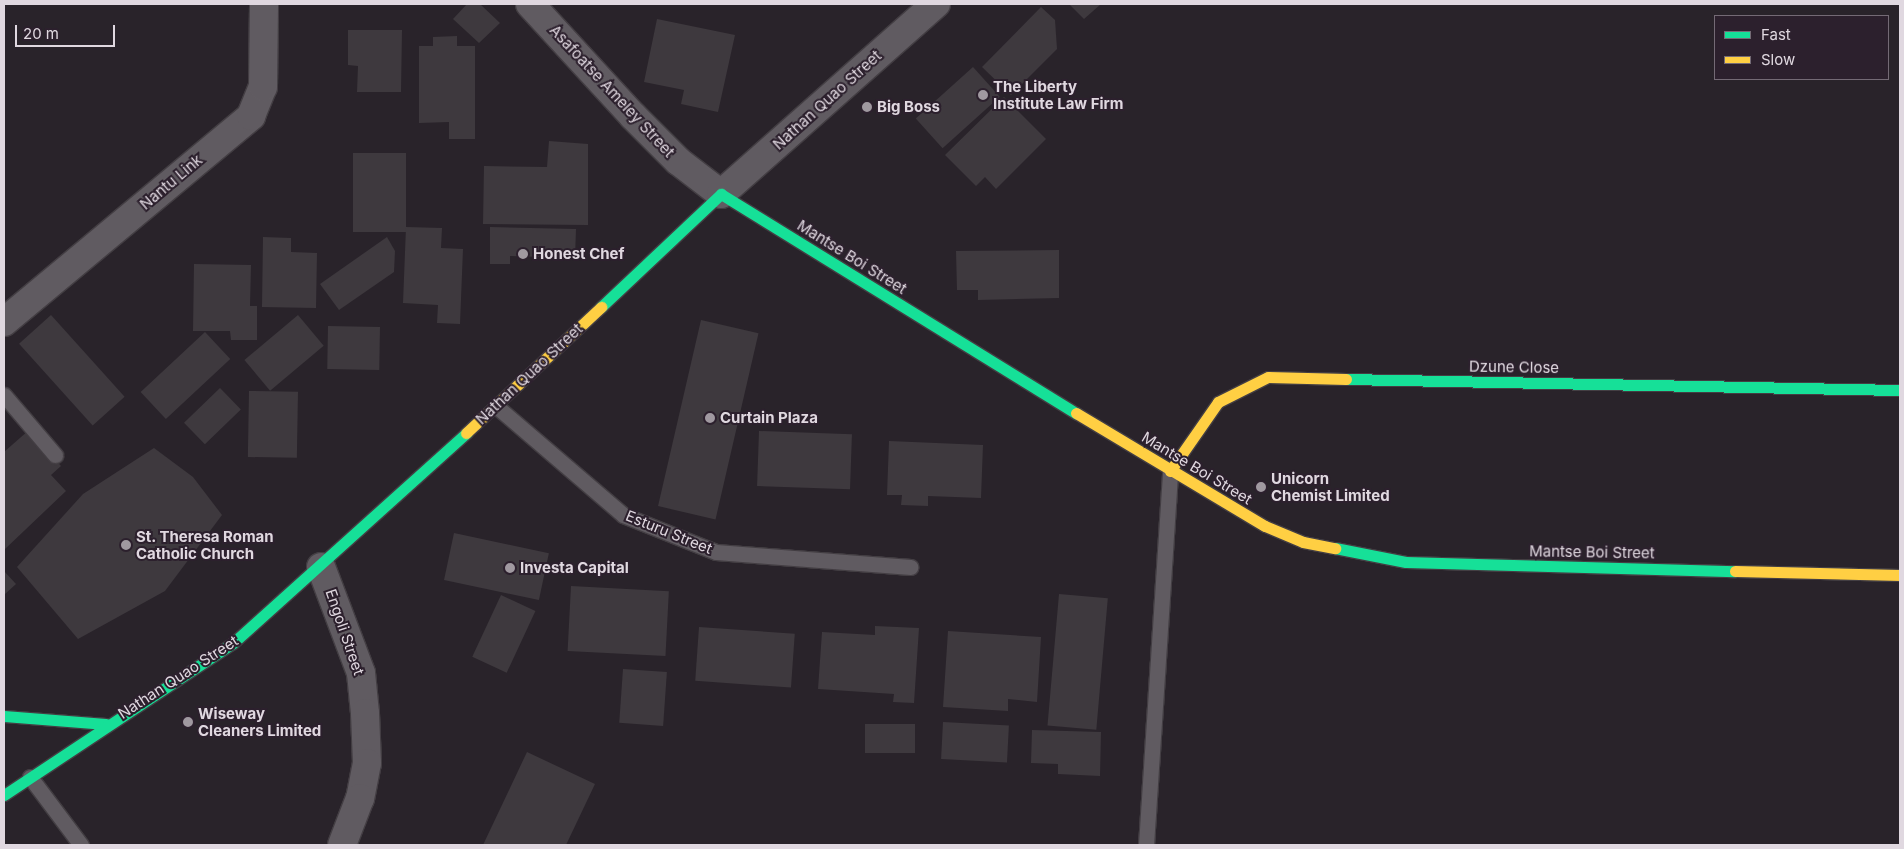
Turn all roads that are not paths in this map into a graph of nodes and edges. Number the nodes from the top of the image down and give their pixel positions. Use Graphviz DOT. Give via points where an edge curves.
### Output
graph roads {
  1 [pos="264,4"];
  2 [pos="530,4"];
  3 [pos="936,4"];
  4 [pos="721,194"];
  5 [pos="4,322"];
  6 [pos="1900,390"];
  7 [pos="4,395"];
  8 [pos="496,406"];
  9 [pos="56,455"];
  10 [pos="1170,471"];
  11 [pos="321,566"];
  12 [pos="910,567"];
  13 [pos="1900,574"];
  14 [pos="4,716"];
  15 [pos="106,724"];
  16 [pos="30,777"];
  17 [pos="4,795"];
  18 [pos="81,845"];
  19 [pos="342,845"];
  20 [pos="1146,845"];
  1 -- 5 [label="street, Nantu Link" via="263,87 251,116"];
  2 -- 4 [label="street, Asafoatse Ameley Street" via="678,161"];
  3 -- 4 [label="street, Nathan Quao Street"];
  4 -- 8 [label="street, Nathan Quao Street"];
  4 -- 10 [label="street, Mantse Boi Street"];
  6 -- 10 [label="street, Dzune Close" via="1268,377 1218,402"];
  7 -- 9 [label="lane"];
  8 -- 11 [label="street, Nathan Quao Street"];
  8 -- 12 [label="lane, Esturu Street" via="623,516 716,552"];
  10 -- 13 [label="street, Mantse Boi Street" via="1265,526 1303,542 1406,562"];
  10 -- 20 [label="lane"];
  11 -- 15 [label="street, Nathan Quao Street" via="233,643"];
  11 -- 19 [label="street, Engoli Street" via="361,673 365,713 367,763 360,798"];
  14 -- 15 [label="street, Nathan Quao Street"];
  15 -- 16 [label="street, Nathan Quao Street"];
  16 -- 17 [label="street, Nathan Quao Street"];
  16 -- 18 [label="lane"];
}
